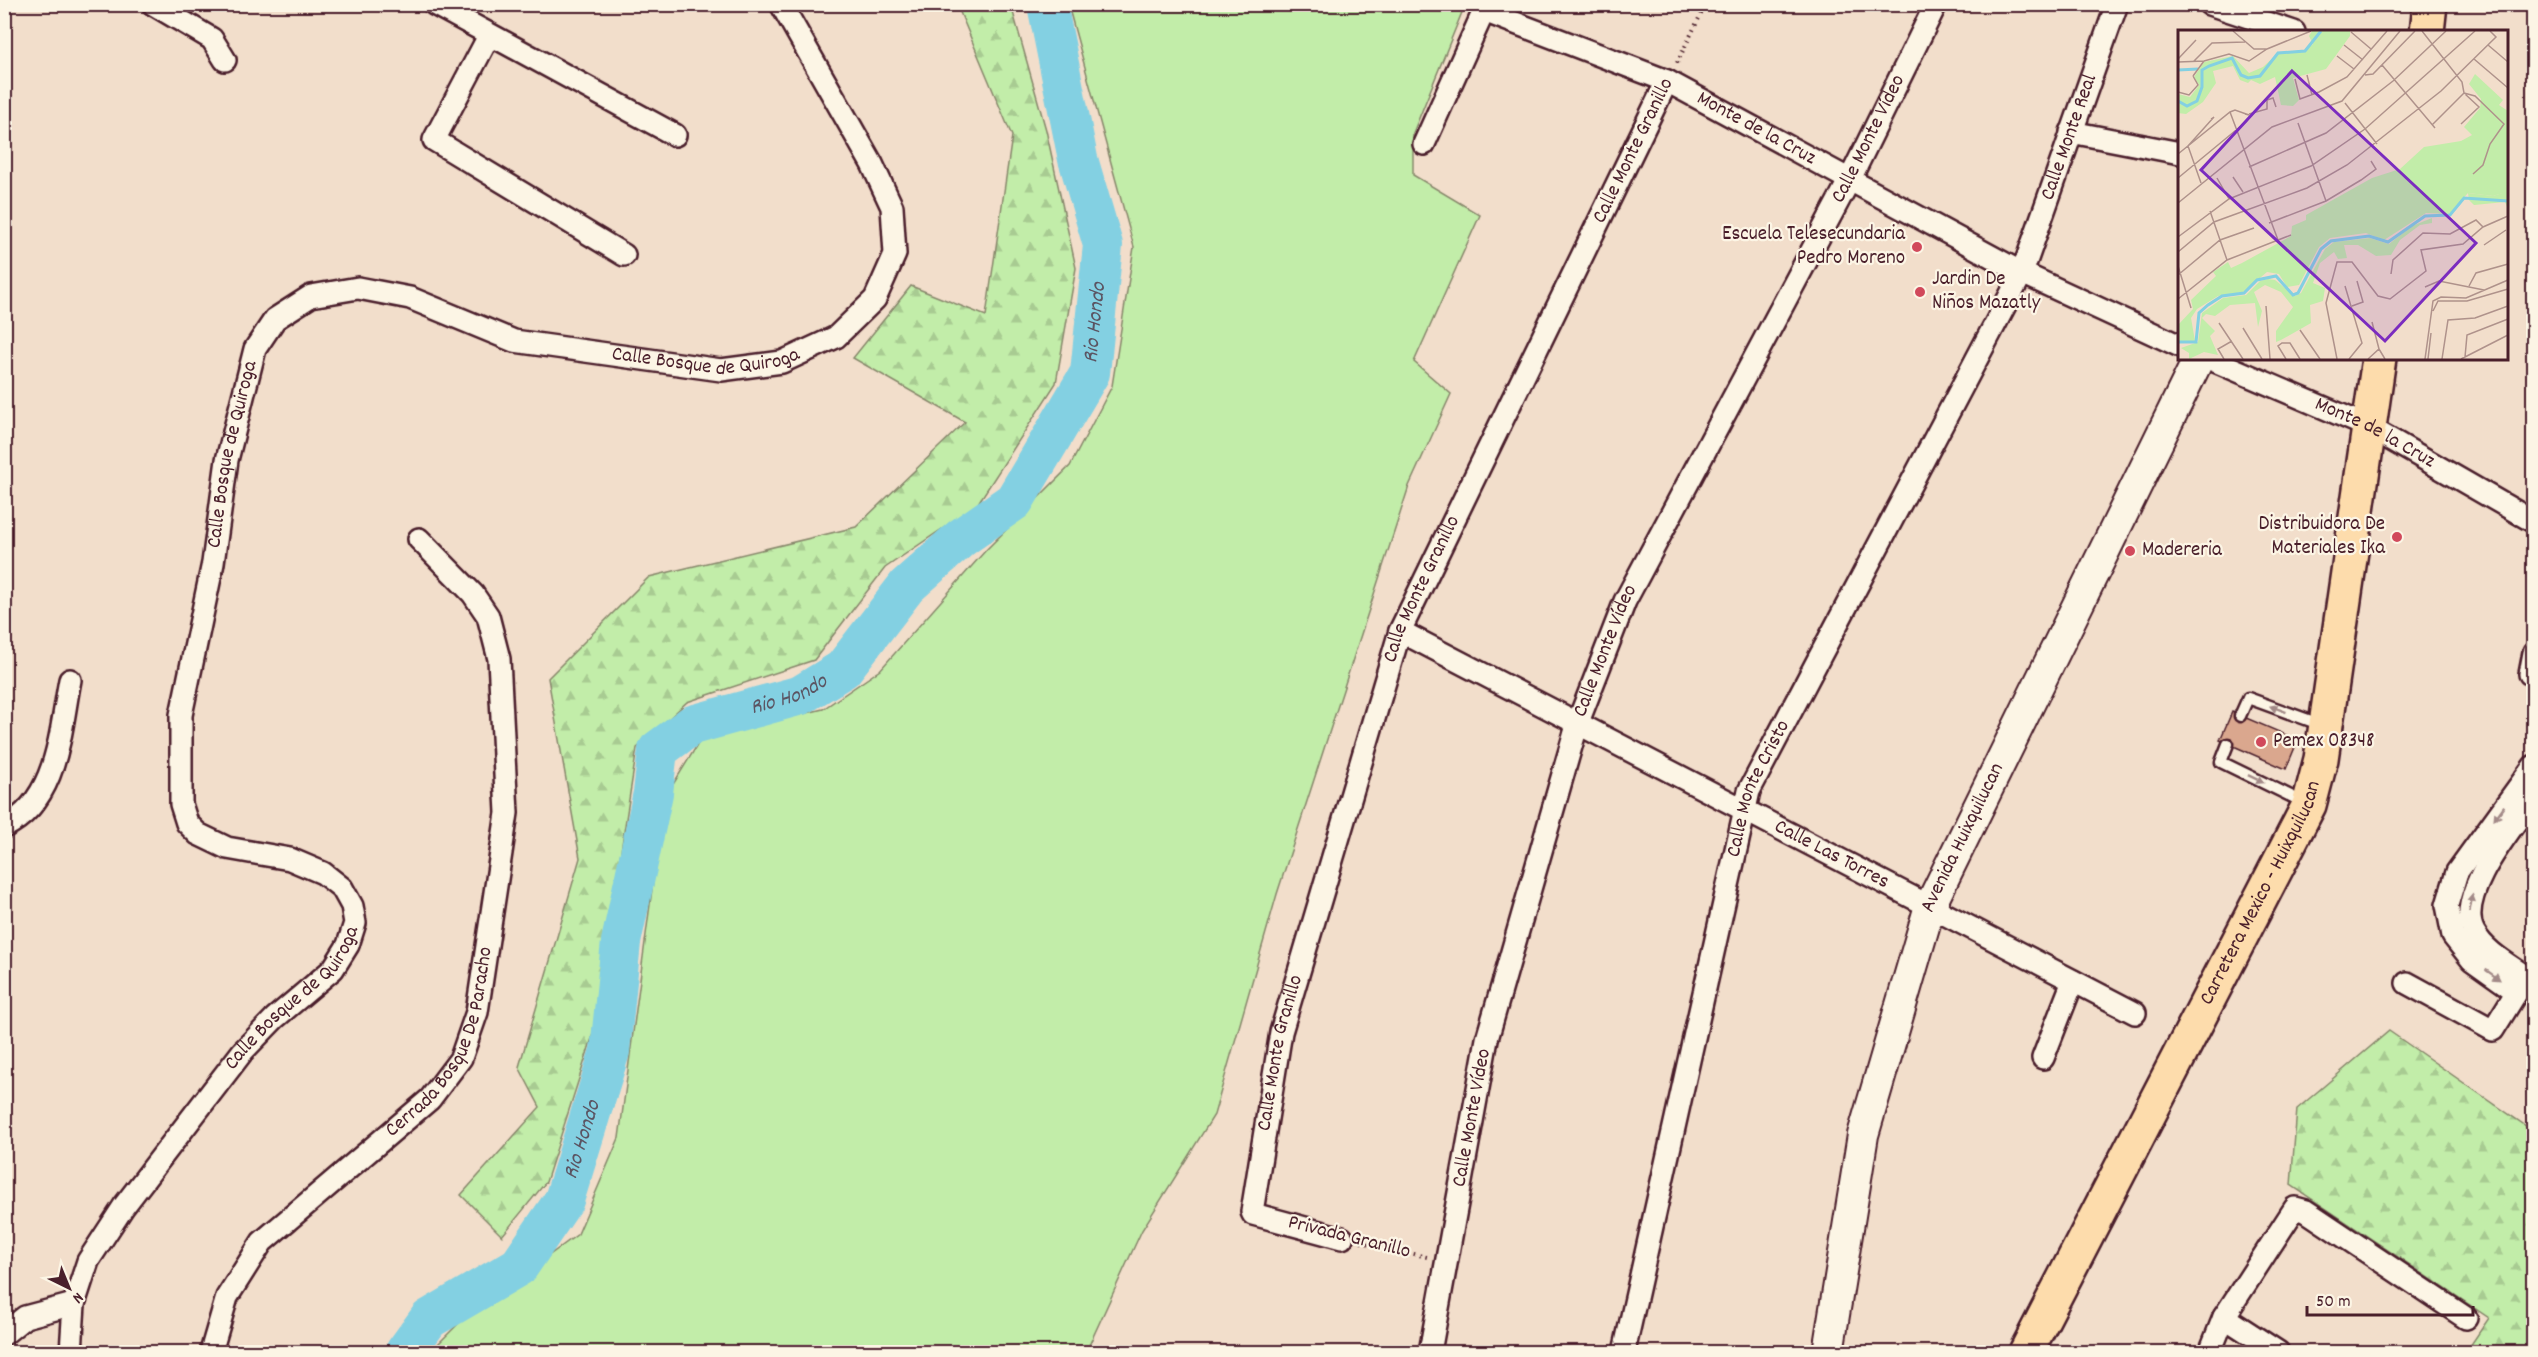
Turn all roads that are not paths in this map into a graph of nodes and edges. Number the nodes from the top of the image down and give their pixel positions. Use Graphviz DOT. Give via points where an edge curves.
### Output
graph roads {
  1 [pos="153,4"];
  2 [pos="434,4"];
  3 [pos="781,4"];
  4 [pos="1936,4"];
  5 [pos="2117,4"];
  6 [pos="2209,4"];
  7 [pos="2430,4"];
  8 [pos="1485,8"];
  9 [pos="2288,30"];
  10 [pos="2427,30"];
  11 [pos="489,36"];
  12 [pos="225,60"];
  13 [pos="1667,81"];
  14 [pos="2071,132"];
  15 [pos="675,135"];
  16 [pos="1424,144"];
  17 [pos="2178,153"];
  18 [pos="1850,179"];
  19 [pos="624,255"];
  20 [pos="2022,273"];
  21 [pos="2178,345"];
  22 [pos="2198,360"];
  23 [pos="2213,360"];
  24 [pos="2379,360"];
  25 [pos="2369,427"];
  26 [pos="2534,522"];
  27 [pos="419,539"];
  28 [pos="1400,631"];
  29 [pos="2534,653"];
  30 [pos="2530,674"];
  31 [pos="70,680"];
  32 [pos="2240,716"];
  33 [pos="1578,722"];
  34 [pos="2325,726"];
  35 [pos="2228,744"];
  36 [pos="2534,766"];
  37 [pos="2534,797"];
  38 [pos="2309,805"];
  39 [pos="1745,809"];
  40 [pos="4,827"];
  41 [pos="1930,906"];
  42 [pos="2073,981"];
  43 [pos="2408,983"];
  44 [pos="2517,992"];
  45 [pos="2135,1014"];
  46 [pos="2043,1058"];
  47 [pos="1252,1212"];
  48 [pos="1342,1238"];
  49 [pos="74,1304"];
  50 [pos="2224,1317"];
  51 [pos="2466,1318"];
  52 [pos="4,1334"];
  53 [pos="72,1353"];
  54 [pos="211,1353"];
  55 [pos="1430,1353"];
  56 [pos="1624,1353"];
  57 [pos="1828,1353"];
  58 [pos="2026,1353"];
  59 [pos="2210,1353"];
  60 [pos="2278,1353"];
  1 -- 12 [label="street" via="212,39"];
  2 -- 11 [label="street"];
  3 -- 49 [label="street, Calle Bosque de Quiroga" via="892,207 895,254 875,299 836,337 782,362 721,370 514,341 410,298 358,288 311,297 275,319 255,350 227,460 213,563 182,715 182,804 187,823 198,834 227,848 290,859 323,873 342,888 352,906 355,923 348,945 333,969 275,1018 243,1052 124,1206 88,1261"];
  4 -- 18 [label="street, Calle Monte Vídeo"];
  5 -- 14 [label="street, Calle Monte Real"];
  6 -- 9 [label="street"];
  7 -- 10 [label="main road"];
  8 -- 13 [label="street, Monte de la Cruz"];
  8 -- 16 [label="street"];
  11 -- 15 [label="street"];
  11 -- 19 [label="street" via="434,140"];
  13 -- 18 [label="street, Monte de la Cruz"];
  13 -- 28 [label="street, Calle Monte Granillo"];
  14 -- 17 [label="street"];
  14 -- 20 [label="street, Calle Monte Real"];
  18 -- 20 [label="street, Monte de la Cruz"];
  18 -- 33 [label="street, Calle Monte Vídeo" via="1625,601"];
  20 -- 21 [label="street, Monte de la Cruz"];
  20 -- 39 [label="street, Calle Monte Cristo" via="1749,791"];
  22 -- 41 [label="street, Avenida Huixquilucan"];
  23 -- 25 [label="street, Monte de la Cruz"];
  24 -- 25 [label="main road, Carretera Mexico - Huixquilucan"];
  25 -- 26 [label="street, Monte de la Cruz"];
  25 -- 34 [label="main road, Carretera Mexico - Huixquilucan"];
  27 -- 54 [label="street, Cerrada Bosque De Paracho" via="473,594 488,616 500,659 507,813 477,1012 461,1058 430,1098 262,1242 227,1298"];
  28 -- 33 [label="street, Calle Las Torres"];
  28 -- 47 [label="street, Calle Monte Granillo" via="1281,1032"];
  29 -- 30 [label="street"];
  31 -- 40 [label="street" via="54,765 40,796 15,822"];
  34 -- 32 [label="lane, one-way" via="2248,698"];
  33 -- 39 [label="street, Calle Las Torres"];
  33 -- 55 [label="street, Calle Monte Vídeo" via="1487,1039"];
  34 -- 38 [label="main road, Carretera Mexico - Huixquilucan"];
  35 -- 38 [label="lane, one-way" via="2221,762"];
  36 -- 44 [label="street, one-way" via="2457,872 2447,905 2453,936 2472,960"];
  44 -- 37 [label="street, one-way" via="2526,977 2488,950 2473,930 2468,907 2477,881"];
  38 -- 58 [label="main road, Carretera Mexico - Huixquilucan"];
  39 -- 41 [label="street, Calle Las Torres"];
  39 -- 56 [label="street, Calle Monte Cristo"];
  41 -- 42 [label="street, Calle Las Torres"];
  41 -- 57 [label="street, Avenida Huixquilucan" via="1863,1135"];
  42 -- 45 [label="street, Calle Las Torres"];
  42 -- 46 [label="street"];
  43 -- 44 [label="street" via="2493,1030"];
  47 -- 48 [label="street, Privada Granillo"];
  49 -- 52 [label="street" via="25,1317"];
  49 -- 53 [label="street, Calle Bosque de Quiroga"];
  50 -- 51 [label="street" via="2295,1209 2306,1211"];
  50 -- 59 [label="street"];
  50 -- 60 [label="street"];
}
